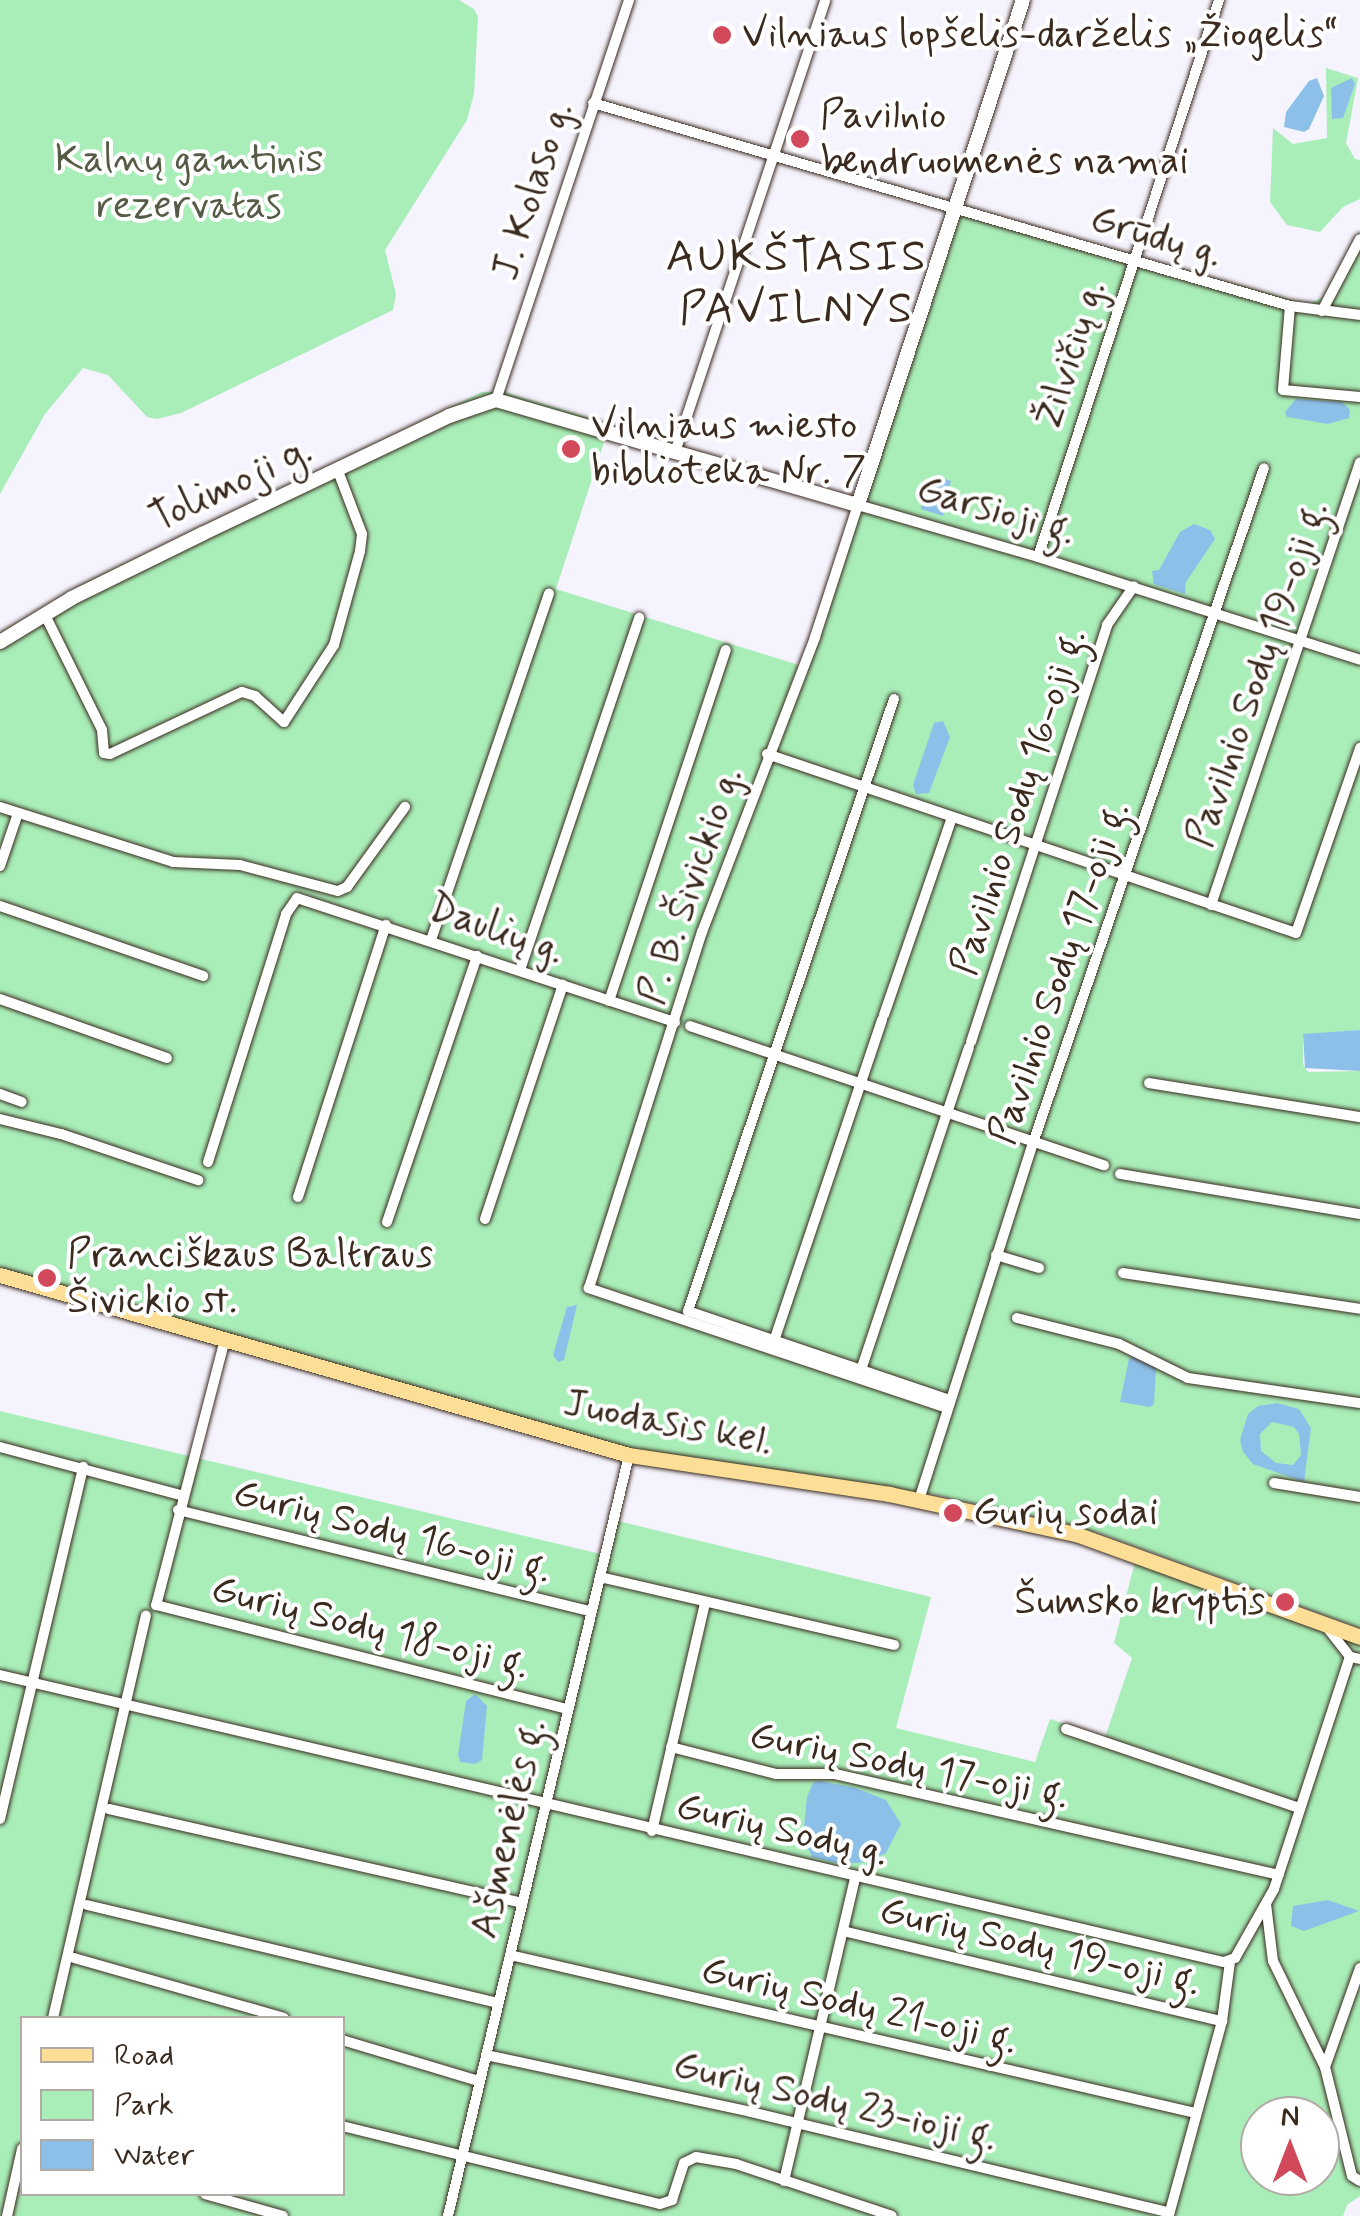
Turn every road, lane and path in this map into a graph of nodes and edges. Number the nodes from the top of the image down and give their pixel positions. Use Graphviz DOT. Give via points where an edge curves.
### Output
graph roads {
  1 [pos="628,0"];
  2 [pos="824,0"];
  3 [pos="1023,0"];
  4 [pos="1219,0"];
  5 [pos="593,102"];
  6 [pos="773,155"];
  7 [pos="953,209"];
  8 [pos="1360,239"];
  9 [pos="1132,261"];
  10 [pos="1290,306"];
  11 [pos="1322,311"];
  12 [pos="1360,315"];
  13 [pos="1360,398"];
  14 [pos="496,400"];
  15 [pos="674,452"];
  16 [pos="1360,462"];
  17 [pos="1264,468"];
  18 [pos="338,471"];
  19 [pos="858,505"];
  20 [pos="1038,556"];
  21 [pos="1134,586"];
  22 [pos="549,594"];
  23 [pos="1214,611"];
  24 [pos="45,615"];
  25 [pos="639,618"];
  26 [pos="1301,639"];
  27 [pos="0,642"];
  28 [pos="726,650"];
  29 [pos="1360,660"];
  30 [pos="894,698"];
  31 [pos="1360,748"];
  32 [pos="767,754"];
  33 [pos="865,789"];
  34 [pos="0,807"];
  35 [pos="405,807"];
  36 [pos="18,812"];
  37 [pos="951,820"];
  38 [pos="1037,849"];
  39 [pos="0,866"];
  40 [pos="1126,876"];
  41 [pos="1212,904"];
  42 [pos="0,906"];
  43 [pos="386,925"];
  44 [pos="431,940"];
  45 [pos="477,956"];
  46 [pos="520,970"];
  47 [pos="203,976"];
  48 [pos="563,985"];
  49 [pos="0,1000"];
  50 [pos="609,1000"];
  51 [pos="675,1022"];
  52 [pos="690,1026"];
  53 [pos="775,1054"];
  54 [pos="167,1058"];
  55 [pos="1149,1083"];
  56 [pos="860,1084"];
  57 [pos="0,1094"];
  58 [pos="22,1102"];
  59 [pos="947,1113"];
  60 [pos="1360,1116"];
  61 [pos="0,1119"];
  62 [pos="1033,1142"];
  63 [pos="208,1162"];
  64 [pos="1104,1165"];
  65 [pos="1120,1174"];
  66 [pos="198,1180"];
  67 [pos="298,1197"];
  68 [pos="1360,1214"];
  69 [pos="485,1219"];
  70 [pos="387,1222"];
  71 [pos="996,1255"];
  72 [pos="1039,1268"];
  73 [pos="1123,1273"];
  74 [pos="0,1275"];
  75 [pos="1360,1309"];
  76 [pos="1017,1318"];
  77 [pos="225,1339"];
  78 [pos="774,1341"];
  79 [pos="861,1370"];
  80 [pos="1360,1402"];
  81 [pos="948,1404"];
  82 [pos="0,1446"];
  83 [pos="629,1455"];
  84 [pos="83,1466"];
  85 [pos="1274,1483"];
  86 [pos="182,1495"];
  87 [pos="1360,1497"];
  88 [pos="919,1500"];
  89 [pos="178,1510"];
  90 [pos="600,1578"];
  91 [pos="705,1603"];
  92 [pos="592,1612"];
  93 [pos="146,1616"];
  94 [pos="1324,1623"];
  95 [pos="1360,1636"];
  96 [pos="894,1645"];
  97 [pos="1355,1658"];
  98 [pos="0,1675"];
  99 [pos="32,1682"];
  100 [pos="124,1704"];
  101 [pos="568,1709"];
  102 [pos="1066,1729"];
  103 [pos="671,1747"];
  104 [pos="545,1804"];
  105 [pos="1300,1808"];
  106 [pos="109,1810"];
  107 [pos="0,1819"];
  108 [pos="652,1830"];
  109 [pos="1279,1875"];
  110 [pos="854,1878"];
  111 [pos="522,1902"];
  112 [pos="1266,1902"];
  113 [pos="88,1906"];
  114 [pos="843,1932"];
  115 [pos="510,1955"];
  116 [pos="74,1958"];
  117 [pos="1230,1962"];
  118 [pos="1360,1968"];
  119 [pos="498,2002"];
  120 [pos="53,2016"];
  121 [pos="277,2016"];
  122 [pos="1222,2021"];
  123 [pos="820,2028"];
  124 [pos="345,2041"];
  125 [pos="486,2055"];
  126 [pos="1325,2067"];
  127 [pos="480,2081"];
  128 [pos="1196,2113"];
  129 [pos="798,2122"];
  130 [pos="345,2127"];
  131 [pos="463,2154"];
  132 [pos="20,2158"];
  133 [pos="1356,2178"];
  134 [pos="784,2181"];
  135 [pos="212,2196"];
  136 [pos="1169,2214"];
  137 [pos="7,2216"];
  138 [pos="283,2216"];
  139 [pos="448,2216"];
  140 [pos="892,2216"];
  1 -- 5 [label="street, J. Kolaso g."];
  2 -- 6 [label="street"];
  3 -- 7 [label="street"];
  4 -- 9 [label="street, Žilvičių g."];
  5 -- 6 [label="street, Grūdų g."];
  5 -- 14 [label="street, J. Kolaso g."];
  6 -- 7 [label="street, Grūdų g."];
  6 -- 15 [label="street"];
  7 -- 9 [label="street, Grūdų g."];
  7 -- 19 [label="street"];
  8 -- 11 [label="street"];
  9 -- 10 [label="street, Grūdų g."];
  9 -- 20 [label="street, Žilvičių g."];
  10 -- 11 [label="street, Grūdų g."];
  10 -- 13 [label="street" via="1283,390"];
  11 -- 12 [label="street, Grūdų g."];
  14 -- 15 [label="street, Garsioji g."];
  14 -- 18 [label="street, Tolimoji g."];
  15 -- 19 [label="street, Garsioji g."];
  16 -- 26 [label="street, Pavilnio Sodų 19-oji g."];
  17 -- 23 [label="street, Pavilnio Sodų 17-oji g."];
  18 -- 24 [label="street, Tolimoji g."];
  18 -- 24 [label="street" via="362,534 360,552 334,645 284,722 242,692 104,752 102,730"];
  19 -- 20 [label="street, Garsioji g."];
  19 -- 32 [label="street, P. B. Šivickio g."];
  20 -- 21 [label="street, Garsioji g."];
  21 -- 23 [label="street, Garsioji g."];
  21 -- 38 [label="street, Pavilnio Sodų 16-oji g." via="1108,626"];
  22 -- 44 [label="street"];
  23 -- 26 [label="street, Garsioji g."];
  23 -- 40 [label="street, Pavilnio Sodų 17-oji g."];
  24 -- 27 [label="street, Tolimoji g."];
  25 -- 46 [label="street"];
  26 -- 29 [label="street, Garsioji g."];
  26 -- 41 [label="street, Pavilnio Sodų 19-oji g."];
  28 -- 50 [label="street"];
  30 -- 33 [label="street"];
  31 -- 41 [label="street" via="1296,934"];
  32 -- 33 [label="street"];
  32 -- 51 [label="street, P. B. Šivickio g."];
  33 -- 37 [label="street"];
  33 -- 53 [label="street"];
  34 -- 36 [label="street"];
  35 -- 36 [label="street" via="338,891 240,865 172,862"];
  36 -- 39 [label="street"];
  37 -- 38 [label="street"];
  37 -- 56 [label="street"];
  38 -- 40 [label="street"];
  38 -- 59 [label="street, Pavilnio Sodų 16-oji g."];
  40 -- 41 [label="street"];
  40 -- 62 [label="street, Pavilnio Sodų 17-oji g."];
  42 -- 47 [label="street"];
  43 -- 44 [label="street, Daulių g."];
  43 -- 63 [label="street, Daulių g." via="298,898 288,908"];
  43 -- 67 [label="street"];
  44 -- 45 [label="street, Daulių g."];
  45 -- 46 [label="street, Daulių g."];
  45 -- 70 [label="street"];
  46 -- 48 [label="street, Daulių g."];
  48 -- 50 [label="street, Daulių g."];
  48 -- 69 [label="street"];
  49 -- 54 [label="street"];
  50 -- 51 [label="street, Daulių g."];
  51 -- 81 [label="street, P. B. Šivickio g." via="589,1288"];
  52 -- 53 [label="street"];
  53 -- 56 [label="street"];
  53 -- 78 [label="street" via="688,1311"];
  55 -- 60 [label="street"];
  56 -- 59 [label="street"];
  56 -- 78 [label="street"];
  57 -- 58 [label="street"];
  59 -- 62 [label="street"];
  59 -- 79 [label="street, Pavilnio Sodų 16-oji g."];
  61 -- 66 [label="street"];
  62 -- 64 [label="street"];
  62 -- 71 [label="street, Pavilnio Sodų 17-oji g."];
  65 -- 68 [label="street"];
  71 -- 72 [label="street"];
  71 -- 81 [label="street, Pavilnio Sodų 17-oji g."];
  73 -- 75 [label="street"];
  74 -- 77 [label="main road, Juodasis kel."];
  76 -- 80 [label="street" via="1119,1344 1188,1378"];
  77 -- 83 [label="main road, Juodasis kel."];
  77 -- 86 [label="street"];
  78 -- 79 [label="street"];
  79 -- 81 [label="street"];
  81 -- 88 [label="street, Pavilnio Sodų 17-oji g."];
  82 -- 84 [label="street"];
  83 -- 88 [label="main road, Juodasis kel."];
  83 -- 90 [label="street, Ašmenėlės g."];
  84 -- 86 [label="street"];
  84 -- 99 [label="street"];
  85 -- 87 [label="street"];
  86 -- 89 [label="street"];
  88 -- 94 [label="main road, Juodasis kel." via="1102,1541"];
  89 -- 92 [label="street, Gurių Sodų 16-oji g."];
  89 -- 101 [label="street, Gurių Sodų 18-oji g." via="156,1605"];
  90 -- 91 [label="street"];
  90 -- 92 [label="street, Ašmenėlės g."];
  91 -- 96 [label="street"];
  91 -- 103 [label="street"];
  92 -- 101 [label="street, Ašmenėlės g."];
  93 -- 100 [label="street"];
  94 -- 95 [label="main road, Juodasis kel."];
  94 -- 97 [label="street"];
  97 -- 105 [label="street"];
  98 -- 99 [label="street, Gurių Sodų g."];
  99 -- 100 [label="street, Gurių Sodų g."];
  99 -- 107 [label="street"];
  100 -- 104 [label="street, Gurių Sodų g."];
  100 -- 120 [label="street"];
  101 -- 104 [label="street, Ašmenėlės g."];
  102 -- 105 [label="street"];
  103 -- 108 [label="street"];
  103 -- 109 [label="street, Gurių Sodų 17-oji g." via="776,1774 836,1774"];
  104 -- 108 [label="street, Gurių Sodų g."];
  104 -- 111 [label="street, Ašmenėlės g."];
  105 -- 109 [label="street"];
  106 -- 111 [label="street"];
  108 -- 110 [label="street, Gurių Sodų g."];
  109 -- 112 [label="street"];
  110 -- 114 [label="street"];
  110 -- 117 [label="street, Gurių Sodų g."];
  111 -- 115 [label="street, Ašmenėlės g."];
  112 -- 117 [label="street"];
  112 -- 126 [label="street" via="1272,1962"];
  113 -- 119 [label="street"];
  114 -- 122 [label="street, Gurių Sodų 19-oji g."];
  114 -- 123 [label="street"];
  115 -- 119 [label="street, Ašmenėlės g."];
  115 -- 123 [label="street, Gurių Sodų 21-oji g."];
  116 -- 121 [label="street"];
  117 -- 122 [label="street"];
  118 -- 126 [label="street"];
  119 -- 125 [label="street, Ašmenėlės g."];
  122 -- 128 [label="street"];
  123 -- 128 [label="street, Gurių Sodų 21-oji g."];
  123 -- 129 [label="street"];
  124 -- 127 [label="street"];
  125 -- 127 [label="street, Ašmenėlės g."];
  125 -- 129 [label="street, Gurių Sodų 23-ioji g."];
  126 -- 133 [label="street"];
  127 -- 131 [label="street, Ašmenėlės g."];
  128 -- 136 [label="street"];
  129 -- 134 [label="street"];
  129 -- 136 [label="street, Gurių Sodų 23-ioji g."];
  130 -- 131 [label="street"];
  131 -- 134 [label="street" via="660,2204 672,2200 691,2157"];
  131 -- 139 [label="street, Ašmenėlės g."];
  132 -- 137 [label="street"];
  134 -- 140 [label="street"];
  135 -- 138 [label="street"];
}
